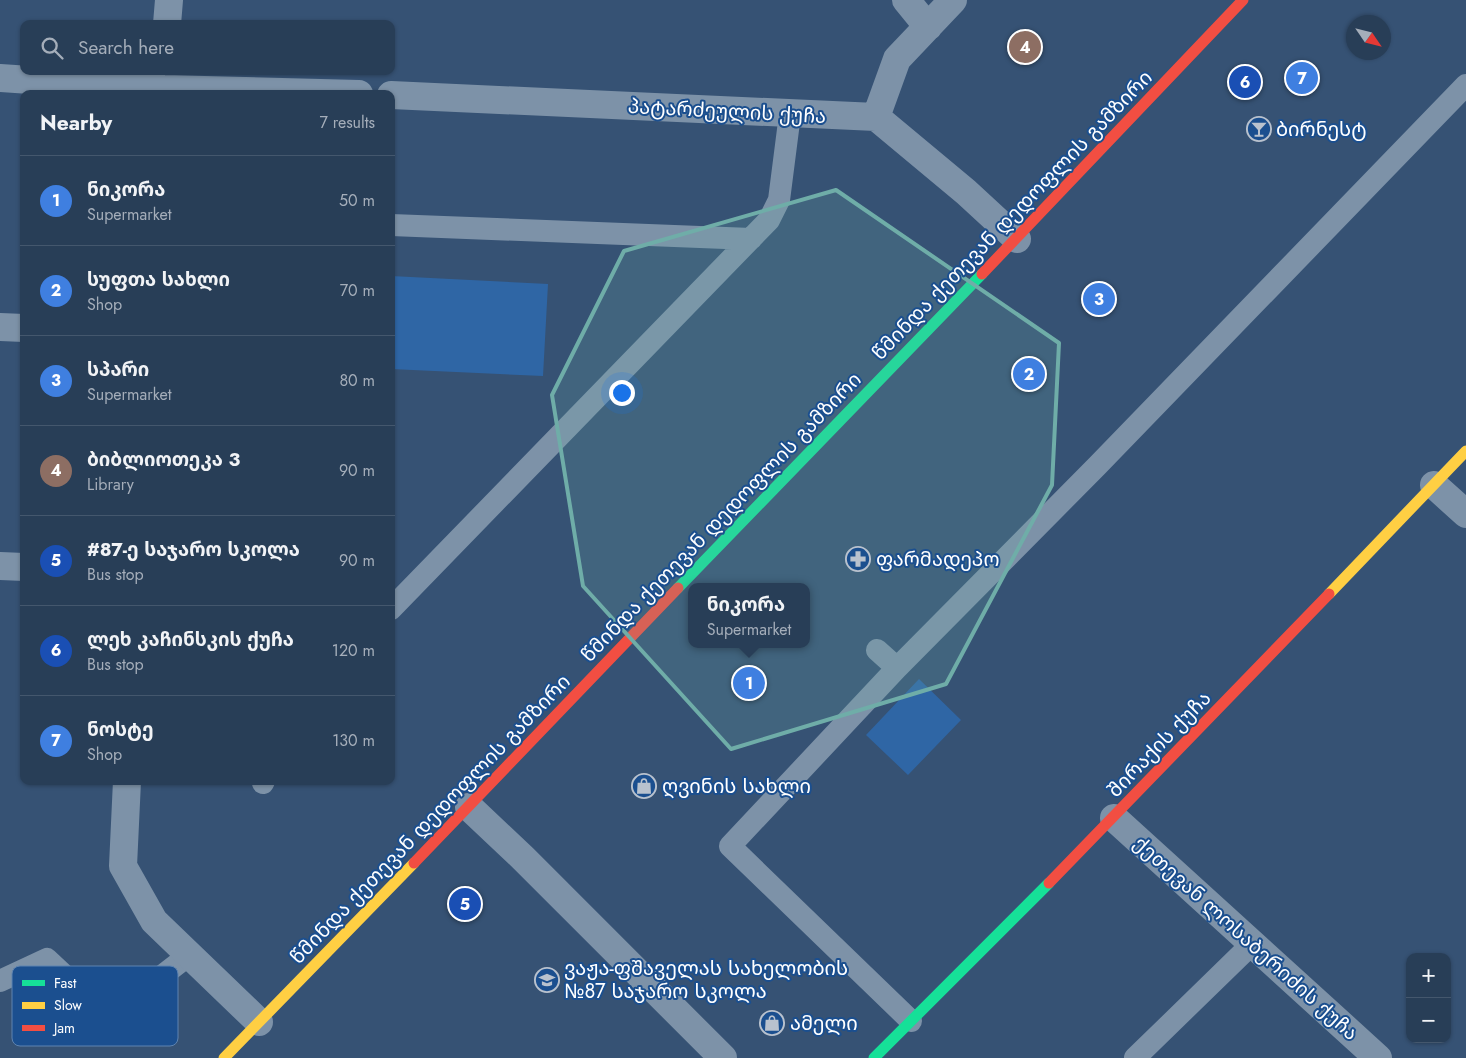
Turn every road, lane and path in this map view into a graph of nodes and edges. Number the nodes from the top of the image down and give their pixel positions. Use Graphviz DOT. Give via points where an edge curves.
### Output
graph roads {
  1 [pos="169,0"];
  2 [pos="906,0"];
  3 [pos="953,0"];
  4 [pos="1243,0"];
  5 [pos="167,20"];
  6 [pos="928,27"];
  7 [pos="0,78"];
  8 [pos="164,85"];
  9 [pos="1466,85"];
  10 [pos="272,90"];
  11 [pos="395,95"];
  12 [pos="790,114"];
  13 [pos="876,117"];
  14 [pos="395,225"];
  15 [pos="751,239"];
  16 [pos="1017,239"];
  17 [pos="0,327"];
  18 [pos="20,328"];
  19 [pos="1466,451"];
  20 [pos="1434,485"];
  21 [pos="1466,514"];
  22 [pos="0,566"];
  23 [pos="20,567"];
  24 [pos="395,605"];
  25 [pos="877,650"];
  26 [pos="896,668"];
  27 [pos="128,785"];
  28 [pos="469,808"];
  29 [pos="1114,818"];
  30 [pos="1252,944"];
  31 [pos="189,955"];
  32 [pos="32,966"];
  33 [pos="54,966"];
  34 [pos="175,966"];
  35 [pos="12,975"];
  36 [pos="0,981"];
  37 [pos="911,1021"];
  38 [pos="259,1022"];
  39 [pos="224,1058"];
  40 [pos="723,1058"];
  41 [pos="874,1058"];
  42 [pos="1135,1058"];
  43 [pos="1378,1058"];
  1 -- 5 [label="street"];
  2 -- 6 [label="street"];
  3 -- 6 [label="street"];
  4 -- 16 [label="main road, წმინდა ქეთევან დედოფლის გამზირი"];
  6 -- 13 [label="street" via="897,59"];
  7 -- 8 [label="street"];
  8 -- 10 [label="street"];
  9 -- 26 [label="lane" via="1097,466"];
  11 -- 12 [label="street, პატარძეულის ქუჩა"];
  12 -- 13 [label="street, პატარძეულის ქუჩა"];
  12 -- 15 [label="lane" via="779,200 769,220"];
  13 -- 16 [label="street"];
  14 -- 15 [label="lane"];
  15 -- 24 [label="lane"];
  16 -- 28 [label="main road, წმინდა ქეთევან დედოფლის გამზირი" via="739,524"];
  17 -- 18 [label="street"];
  19 -- 20 [label="main road, შირაქის ქუჩა"];
  20 -- 21 [label="street"];
  20 -- 29 [label="main road, შირაქის ქუჩა"];
  22 -- 23 [label="street"];
  25 -- 26 [label="lane"];
  26 -- 37 [label="lane" via="730,846"];
  27 -- 31 [label="street" via="123,866 154,921"];
  28 -- 38 [label="main road, წმინდა ქეთევან დედოფლის გამზირი"];
  28 -- 40 [label="street"];
  29 -- 30 [label="street, ქეთევან ლოსაბერიძის ქუჩა"];
  29 -- 37 [label="main road, შირაქის ქუჩა"];
  30 -- 42 [label="lane"];
  30 -- 43 [label="street, ქეთევან ლოსაბერიძის ქუჩა"];
  31 -- 34 [label="lane"];
  31 -- 38 [label="street"];
  32 -- 33 [label="lane" via="47,959"];
  35 -- 36 [label="lane"];
  37 -- 41 [label="main road, შირაქის ქუჩა"];
  38 -- 39 [label="main road, წმინდა ქეთევან დედოფლის გამზირი"];
}
